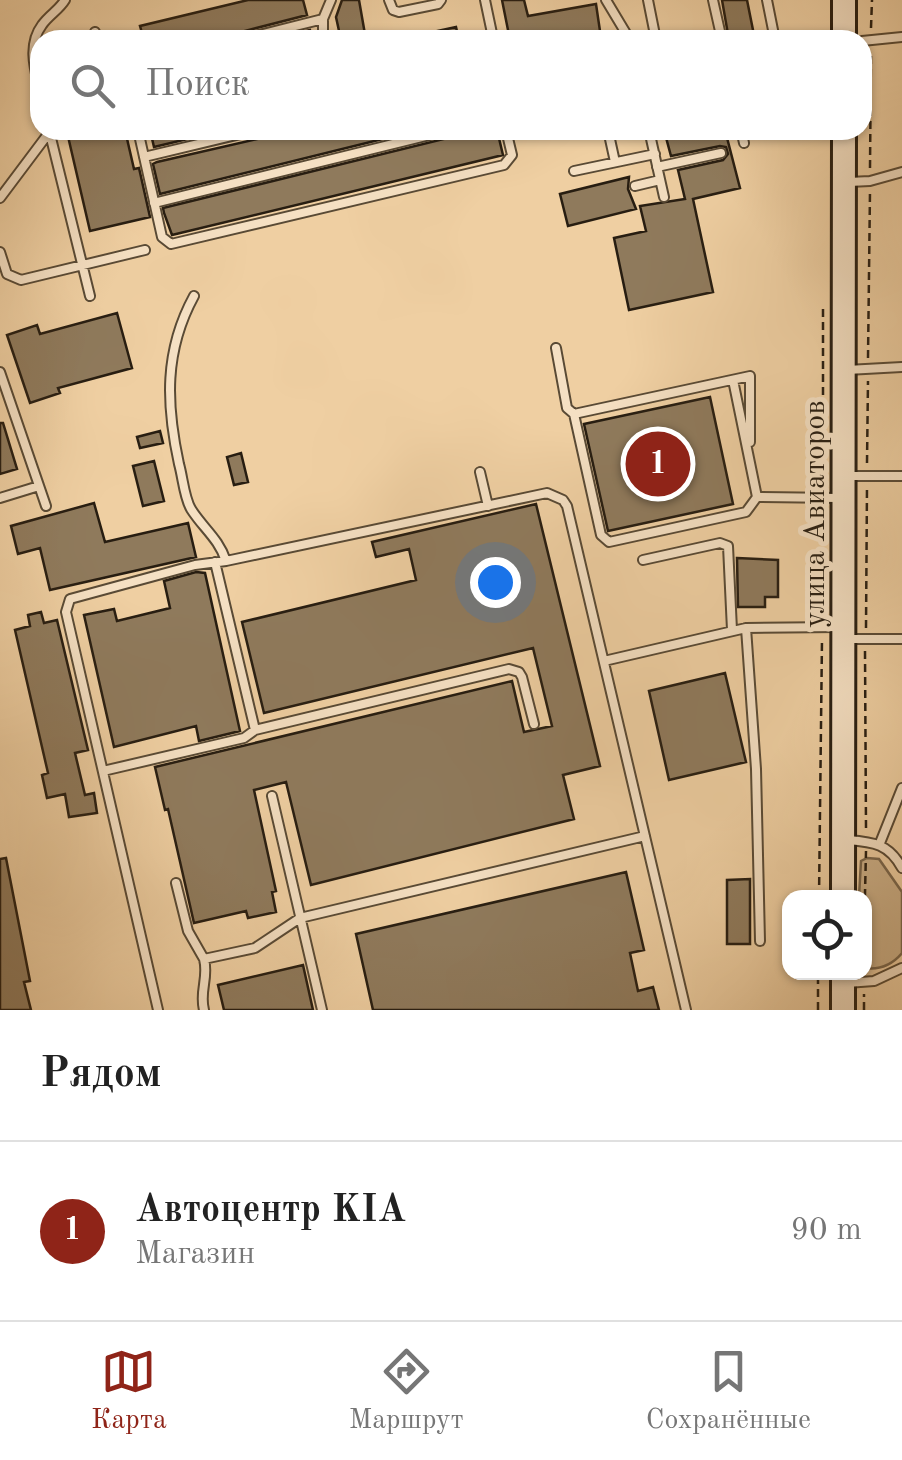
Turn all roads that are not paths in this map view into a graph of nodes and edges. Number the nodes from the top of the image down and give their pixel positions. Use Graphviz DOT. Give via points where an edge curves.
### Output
graph roads {
  1 [pos="65,0"];
  2 [pos="331,0"];
  3 [pos="389,0"];
  4 [pos="440,0"];
  5 [pos="485,0"];
  6 [pos="606,0"];
  7 [pos="648,0"];
  8 [pos="713,0"];
  9 [pos="767,0"];
  10 [pos="844,0"];
  11 [pos="323,19"];
  12 [pos="39,30"];
  13 [pos="280,30"];
  14 [pos="322,30"];
  15 [pos="491,30"];
  16 [pos="624,30"];
  17 [pos="654,30"];
  18 [pos="720,30"];
  19 [pos="773,30"];
  20 [pos="844,30"];
  21 [pos="902,37"];
  22 [pos="872,41"];
  23 [pos="43,140"];
  24 [pos="52,140"];
  25 [pos="140,140"];
  26 [pos="215,140"];
  27 [pos="409,140"];
  28 [pos="508,140"];
  29 [pos="610,140"];
  30 [pos="652,140"];
  31 [pos="844,140"];
  32 [pos="654,154"];
  33 [pos="720,154"];
  34 [pos="144,157"];
  35 [pos="615,162"];
  36 [pos="658,167"];
  37 [pos="574,172"];
  38 [pos="902,172"];
  39 [pos="660,180"];
  40 [pos="844,182"];
  41 [pos="635,186"];
  42 [pos="664,197"];
  43 [pos="0,198"];
  44 [pos="154,203"];
  45 [pos="145,250"];
  46 [pos="0,252"];
  47 [pos="83,266"];
  48 [pos="90,296"];
  49 [pos="194,296"];
  50 [pos="556,348"];
  51 [pos="902,367"];
  52 [pos="844,370"];
  53 [pos="0,372"];
  54 [pos="733,380"];
  55 [pos="574,414"];
  56 [pos="750,460"];
  57 [pos="480,472"];
  58 [pos="902,476"];
  59 [pos="39,486"];
  60 [pos="837,490"];
  61 [pos="758,497"];
  62 [pos="0,498"];
  63 [pos="46,506"];
  64 [pos="488,506"];
  65 [pos="642,560"];
  66 [pos="226,561"];
  67 [pos="215,562"];
  68 [pos="746,628"];
  69 [pos="732,630"];
  70 [pos="836,631"];
  71 [pos="902,640"];
  72 [pos="604,661"];
  73 [pos="534,724"];
  74 [pos="254,730"];
  75 [pos="103,771"];
  76 [pos="902,788"];
  77 [pos="272,796"];
  78 [pos="645,836"];
  79 [pos="843,839"];
  80 [pos="880,843"];
  81 [pos="902,868"];
  82 [pos="176,882"];
  83 [pos="843,890"];
  84 [pos="300,918"];
  85 [pos="760,941"];
  86 [pos="204,959"];
  87 [pos="902,969"];
  88 [pos="843,980"];
  89 [pos="864,980"];
  90 [pos="158,1010"];
  91 [pos="204,1010"];
  92 [pos="322,1010"];
  93 [pos="686,1010"];
  94 [pos="843,1010"];
  1 -- 12 [label="lane"];
  2 -- 11 [label="lane"];
  3 -- 4 [label="lane" via="399,12"];
  5 -- 15 [label="lane"];
  6 -- 16 [label="lane"];
  7 -- 17 [label="lane"];
  8 -- 18 [label="lane"];
  9 -- 19 [label="lane"];
  10 -- 20 [label="main road"];
  11 -- 13 [label="lane"];
  11 -- 14 [label="lane"];
  21 -- 22 [label="lane"];
  23 -- 43 [label="lane"];
  24 -- 47 [label="lane"];
  25 -- 34 [label="lane"];
  26 -- 34 [label="lane"];
  27 -- 44 [label="lane"];
  28 -- 44 [label="lane" via="512,155 504,165 179,244 162,237"];
  29 -- 35 [label="lane"];
  30 -- 32 [label="lane"];
  31 -- 40 [label="main road, улица Авиаторов"];
  32 -- 35 [label="lane"];
  32 -- 36 [label="lane"];
  33 -- 36 [label="lane"];
  34 -- 44 [label="lane"];
  35 -- 37 [label="lane"];
  36 -- 39 [label="lane"];
  38 -- 40 [label="lane"];
  39 -- 41 [label="lane"];
  39 -- 42 [label="lane"];
  40 -- 52 [label="main road, улица Авиаторов"];
  45 -- 47 [label="lane"];
  46 -- 47 [label="lane" via="6,274 20,280"];
  47 -- 48 [label="lane"];
  49 -- 66 [label="lane" via="175,339 170,423 192,510"];
  50 -- 55 [label="lane"];
  51 -- 52 [label="lane"];
  52 -- 60 [label="main road, улица Авиаторов"];
  53 -- 59 [label="lane"];
  54 -- 55 [label="lane"];
  54 -- 56 [label="lane"];
  54 -- 56 [label="lane" via="750,376"];
  55 -- 61 [label="lane" via="604,540 746,512"];
  56 -- 61 [label="lane"];
  57 -- 64 [label="lane"];
  58 -- 60 [label="lane"];
  59 -- 62 [label="lane"];
  59 -- 63 [label="lane"];
  60 -- 61 [label="lane"];
  60 -- 70 [label="main road, улица Авиаторов"];
  64 -- 66 [label="lane"];
  64 -- 72 [label="lane" via="547,493 563,500"];
  65 -- 69 [label="lane" via="724,543"];
  66 -- 67 [label="lane"];
  67 -- 74 [label="lane"];
  67 -- 75 [label="lane" via="70,599 66,612"];
  68 -- 69 [label="lane"];
  68 -- 70 [label="lane"];
  68 -- 85 [label="lane"];
  69 -- 72 [label="lane"];
  70 -- 71 [label="lane"];
  70 -- 79 [label="main road, улица Авиаторов"];
  72 -- 78 [label="lane"];
  73 -- 74 [label="lane" via="520,672 509,669"];
  74 -- 75 [label="lane" via="244,738"];
  75 -- 90 [label="lane"];
  76 -- 80 [label="lane"];
  77 -- 84 [label="lane"];
  78 -- 84 [label="lane"];
  78 -- 93 [label="lane"];
  79 -- 80 [label="lane"];
  79 -- 83 [label="main road, улица Авиаторов"];
  80 -- 81 [label="lane"];
  82 -- 86 [label="lane" via="188,931"];
  84 -- 86 [label="lane" via="255,948"];
  84 -- 92 [label="lane"];
  86 -- 91 [label="lane"];
  87 -- 89 [label="lane"];
  88 -- 94 [label="main road"];
}
